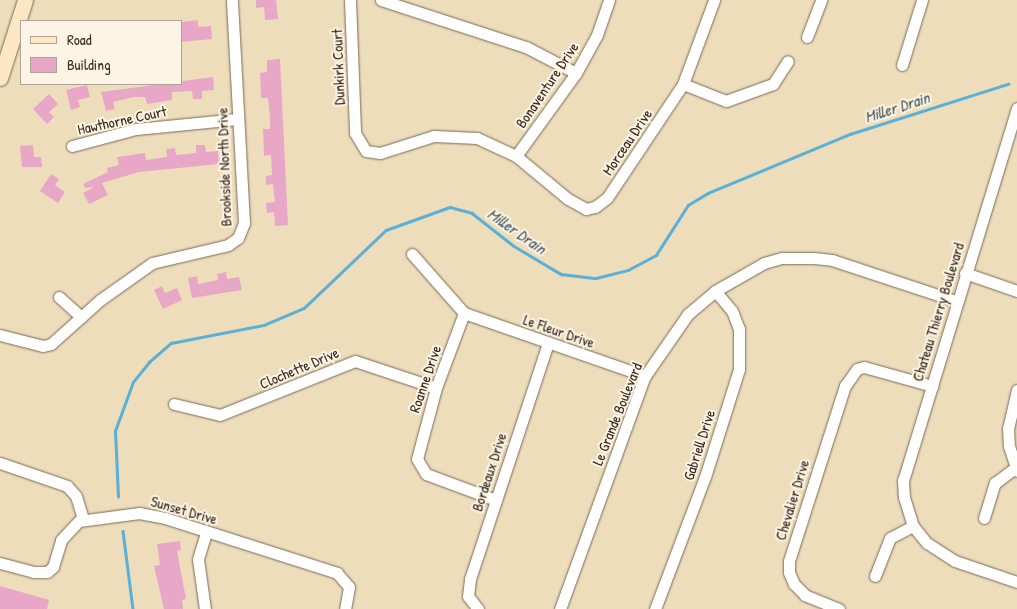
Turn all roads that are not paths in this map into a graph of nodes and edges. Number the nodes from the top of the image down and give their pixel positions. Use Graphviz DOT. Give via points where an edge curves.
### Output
graph roads {
  1 [pos="25,0"];
  2 [pos="232,0"];
  3 [pos="350,0"];
  4 [pos="381,0"];
  5 [pos="610,0"];
  6 [pos="714,0"];
  7 [pos="820,0"];
  8 [pos="922,0"];
  9 [pos="807,37"];
  10 [pos="788,61"];
  11 [pos="902,65"];
  12 [pos="576,73"];
  13 [pos="0,78"];
  14 [pos="683,84"];
  15 [pos="1017,108"];
  16 [pos="238,119"];
  17 [pos="72,146"];
  18 [pos="516,156"];
  19 [pos="412,254"];
  20 [pos="965,273"];
  21 [pos="715,290"];
  22 [pos="1017,290"];
  23 [pos="59,297"];
  24 [pos="956,301"];
  25 [pos="464,313"];
  26 [pos="81,317"];
  27 [pos="0,335"];
  28 [pos="548,343"];
  29 [pos="645,376"];
  30 [pos="932,386"];
  31 [pos="436,388"];
  32 [pos="1017,390"];
  33 [pos="174,404"];
  34 [pos="0,463"];
  35 [pos="1016,470"];
  36 [pos="496,500"];
  37 [pos="984,518"];
  38 [pos="83,519"];
  39 [pos="913,526"];
  40 [pos="206,532"];
  41 [pos="0,564"];
  42 [pos="875,576"];
  43 [pos="1017,582"];
  44 [pos="205,609"];
  45 [pos="345,609"];
  46 [pos="478,609"];
  47 [pos="560,609"];
  48 [pos="654,609"];
  49 [pos="839,609"];
  1 -- 13 [label="street"];
  2 -- 16 [label="street, Brookside North Drive"];
  3 -- 18 [label="street, Dunkirk Court" via="355,132 361,146 373,154 434,136 455,136 477,138"];
  4 -- 12 [label="street" via="526,47"];
  5 -- 12 [label="street, Bonaventure Drive" via="597,35"];
  6 -- 14 [label="street, Morceau Drive"];
  7 -- 9 [label="street"];
  8 -- 11 [label="street"];
  10 -- 14 [label="street" via="773,84 726,101"];
  12 -- 18 [label="street, Bonaventure Drive"];
  14 -- 18 [label="street, Morceau Drive" via="607,198 595,208 586,209 574,203"];
  15 -- 20 [label="street, Chateau Thierry Boulevard"];
  16 -- 17 [label="street, Hawthorne Court" via="136,129"];
  16 -- 26 [label="street, Brookside North Drive" via="244,223 238,238 228,244 152,263"];
  19 -- 25 [label="street"];
  20 -- 22 [label="street"];
  20 -- 24 [label="street, Chateau Thierry Boulevard"];
  21 -- 24 [label="street, Le Grande Boulevard" via="764,263 807,257 832,260"];
  21 -- 29 [label="street, Le Grande Boulevard" via="688,314"];
  21 -- 48 [label="street, Gabriell Drive" via="732,311 739,330 739,369 705,477"];
  23 -- 26 [label="street"];
  24 -- 30 [label="street, Chateau Thierry Boulevard"];
  25 -- 28 [label="street, Le Fleur Drive"];
  25 -- 31 [label="street, Roanne Drive"];
  26 -- 27 [label="street, Brookside North Drive" via="58,340 42,346"];
  28 -- 29 [label="street, Le Fleur Drive"];
  28 -- 36 [label="street, Bordeaux Drive"];
  29 -- 47 [label="street, Le Grande Boulevard"];
  30 -- 39 [label="street, Chateau Thierry Boulevard" via="903,480 904,497"];
  30 -- 49 [label="street, Chevalier Drive" via="872,368 857,369 840,397 789,561 791,579 798,590 815,601"];
  31 -- 33 [label="street, Clochette Drive" via="355,361 220,415"];
  31 -- 36 [label="street, Roanne Drive" via="417,455 419,468 426,474"];
  32 -- 35 [label="street" via="1008,428"];
  34 -- 38 [label="street" via="67,486 76,496"];
  35 -- 37 [label="street" via="995,483"];
  36 -- 46 [label="street, Bordeaux Drive" via="469,584 468,596"];
  38 -- 40 [label="street, Sunset Drive" via="139,513"];
  38 -- 41 [label="street" via="61,540 53,567 47,572"];
  39 -- 42 [label="street" via="890,538"];
  39 -- 43 [label="street" via="927,543 955,561"];
  40 -- 44 [label="street" via="198,559"];
  40 -- 45 [label="street, Sunset Drive" via="337,573 349,587"];
}
